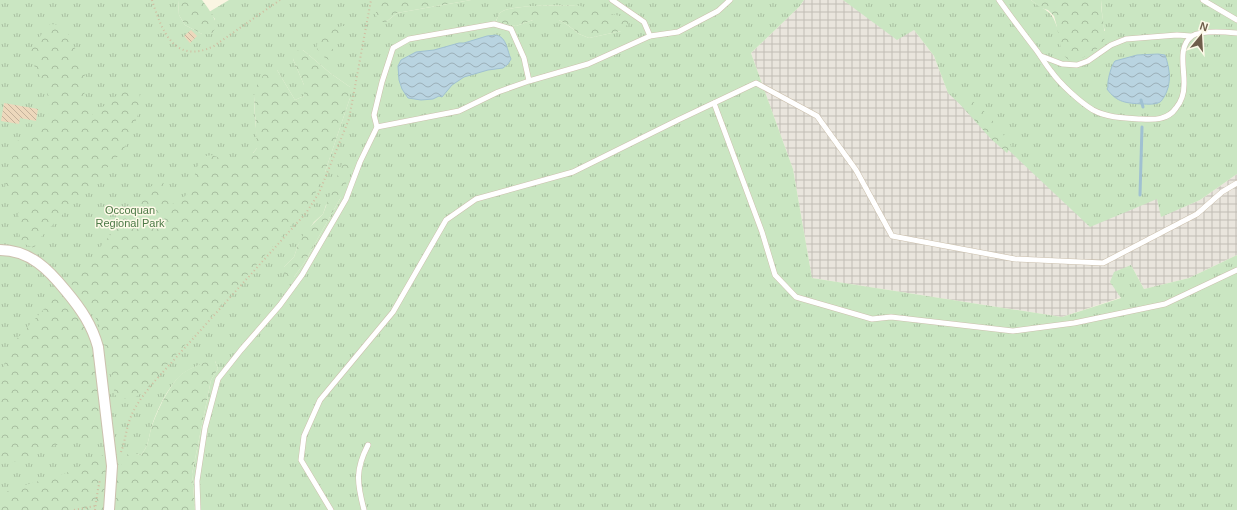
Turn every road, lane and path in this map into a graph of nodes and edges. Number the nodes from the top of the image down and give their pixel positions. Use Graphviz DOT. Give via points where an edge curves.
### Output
graph roads {
  1 [pos="152,0"];
  2 [pos="280,0"];
  3 [pos="371,0"];
  4 [pos="612,0"];
  5 [pos="730,0"];
  6 [pos="999,0"];
  7 [pos="1203,0"];
  8 [pos="1237,20"];
  9 [pos="1237,33"];
  10 [pos="650,36"];
  11 [pos="1191,36"];
  12 [pos="1041,56"];
  13 [pos="529,81"];
  14 [pos="714,103"];
  15 [pos="376,127"];
  16 [pos="1237,183"];
  17 [pos="0,250"];
  18 [pos="1237,270"];
  19 [pos="368,445"];
  20 [pos="121,453"];
  21 [pos="100,481"];
  22 [pos="95,506"];
  23 [pos="74,510"];
  24 [pos="95,510"];
  25 [pos="109,510"];
  26 [pos="198,510"];
  27 [pos="331,510"];
  28 [pos="364,510"];
  1 -- 2 [label="path" via="162,26 175,45 194,53 214,46"];
  3 -- 20 [label="path" via="349,119 319,193 306,213 137,404 130,418"];
  4 -- 10 [label="lane" via="644,22"];
  5 -- 10 [label="lane" via="718,11 678,32"];
  6 -- 12 [label="lane"];
  7 -- 8 [label="lane"];
  9 -- 11 [label="lane" via="1211,32"];
  10 -- 13 [label="lane" via="588,64"];
  11 -- 12 [label="lane" via="1126,39 1077,65 1062,64"];
  11 -- 12 [label="lane" via="1184,47 1184,87 1181,100 1170,115 1162,119 1120,118 1093,110 1067,89 1050,71"];
  13 -- 15 [label="lane" via="498,92 459,112"];
  13 -- 15 [label="lane" via="524,58 511,30 494,24 409,39 393,48 374,115"];
  14 -- 16 [label="lane" via="756,83 818,116 856,170 892,236 1015,259 1103,263 1197,214 1222,192"];
  14 -- 18 [label="lane" via="775,274 796,297 872,319 891,317 1014,331 1074,323 1165,304"];
  14 -- 27 [label="lane" via="573,172 476,199 446,220 393,312 320,400 304,436 301,460"];
  15 -- 26 [label="lane" via="346,199 302,274 280,305 218,379 205,428 197,481"];
  17 -- 25 [label="street" via="17,252 42,265 56,278 86,317 92,329 98,347 112,466"];
  19 -- 28 [label="lane" via="358,468 359,494"];
  21 -- 22 [label="path"];
  22 -- 23 [label="path"];
  22 -- 24 [label="path"];
}
